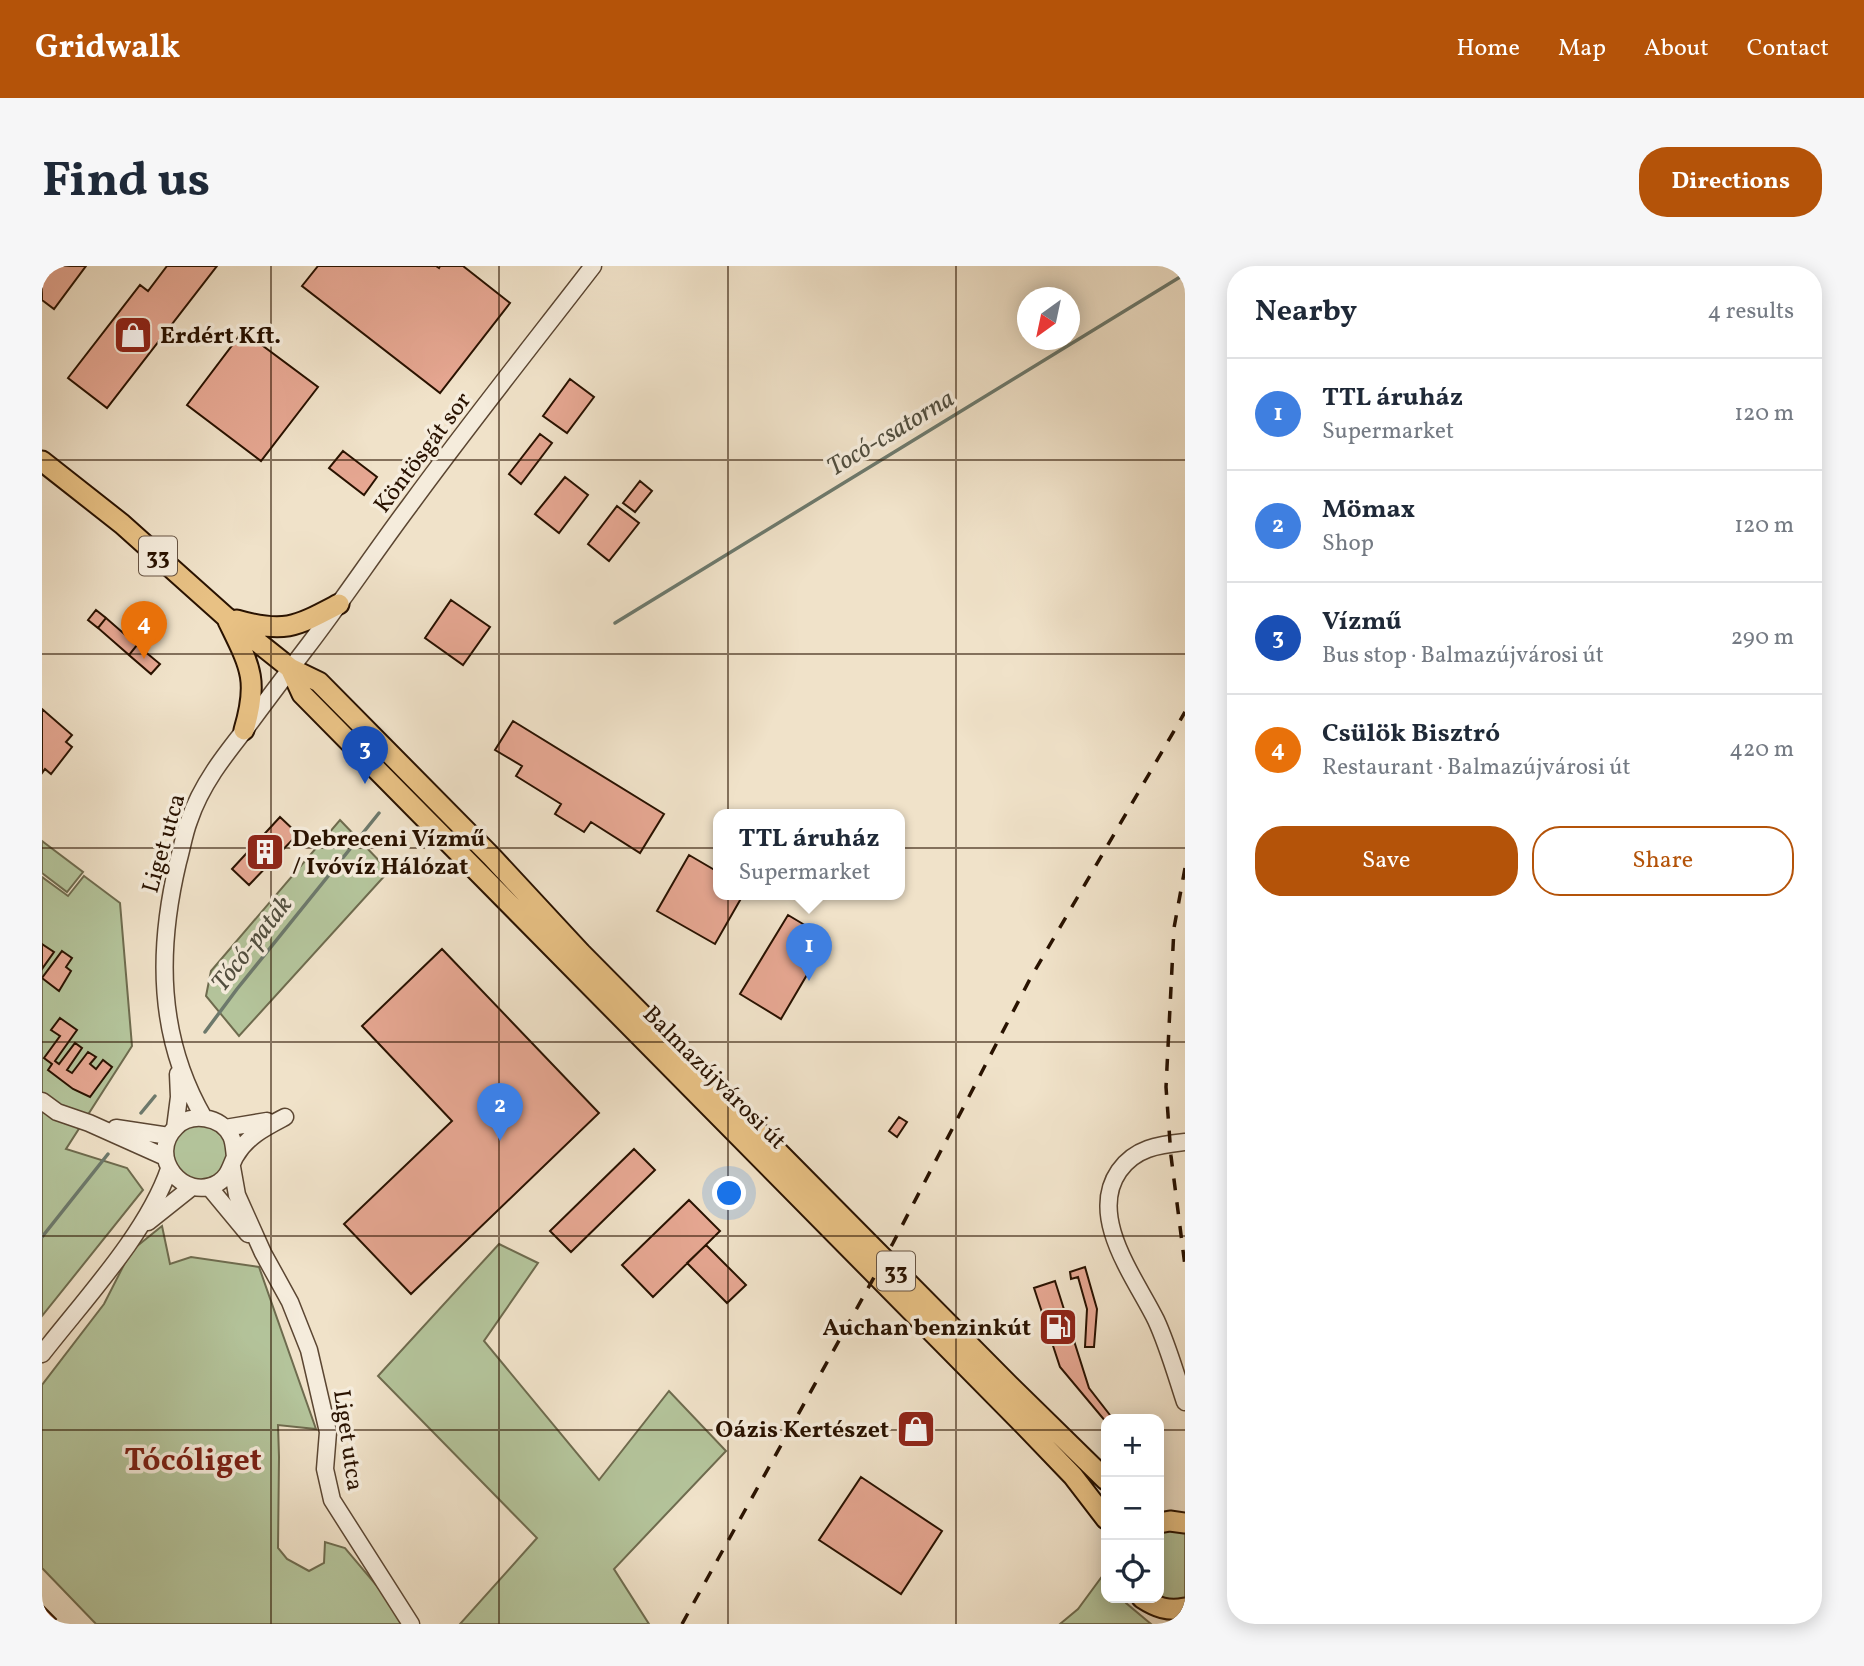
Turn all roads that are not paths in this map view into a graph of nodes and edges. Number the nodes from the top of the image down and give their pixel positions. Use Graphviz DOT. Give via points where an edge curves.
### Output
graph roads {
  1 [pos="593,266"];
  2 [pos="42,461"];
  3 [pos="339,604"];
  4 [pos="226,617"];
  5 [pos="290,668"];
  6 [pos="244,730"];
  7 [pos="177,1057"];
  8 [pos="42,1101"];
  9 [pos="204,1118"];
  10 [pos="89,1123"];
  11 [pos="225,1128"];
  12 [pos="172,1132"];
  13 [pos="1185,1142"];
  14 [pos="234,1162"];
  15 [pos="167,1163"];
  16 [pos="201,1187"];
  17 [pos="139,1229"];
  18 [pos="263,1253"];
  19 [pos="42,1353"];
  20 [pos="1185,1402"];
  21 [pos="1103,1477"];
  22 [pos="1101,1513"];
  23 [pos="1184,1520"];
  24 [pos="1164,1522"];
  25 [pos="1150,1603"];
  26 [pos="1180,1611"];
  27 [pos="411,1624"];
  1 -- 3 [label="street, Köntösgát sor"];
  2 -- 4 [label="main road, Balmazújvárosi út / 33" via="122,524"];
  3 -- 4 [label="main road" via="288,627 263,627"];
  3 -- 5 [label="street, Köntösgát sor"];
  4 -- 5 [label="main road, Balmazújvárosi út / 33"];
  4 -- 6 [label="main road" via="253,682"];
  5 -- 6 [label="street, Liget utca"];
  5 -- 21 [label="main road, Balmazújvárosi út / 33" via="319,682 591,963"];
  5 -- 22 [label="main road, Balmazújvárosi út / 33" via="302,694 1016,1416"];
  6 -- 7 [label="street, Liget utca" via="216,766 189,820 168,902 164,940 167,1017"];
  7 -- 9 [label="street, Liget utca"];
  7 -- 12 [label="street, Liget utca" via="179,1097"];
  8 -- 10 [label="street" via="57,1112"];
  9 -- 11 [label="street"];
  9 -- 12 [label="street" via="192,1118"];
  10 -- 12 [label="street"];
  10 -- 15 [label="street"];
  11 -- 14 [label="street" via="232,1137"];
  11 -- 14 [label="street" via="285,1117 254,1134"];
  12 -- 15 [label="street"];
  13 -- 20 [label="street" via="1146,1148 1134,1155 1114,1177 1107,1205 1112,1232 1159,1327"];
  14 -- 16 [label="street" via="220,1182"];
  14 -- 18 [label="street, Liget utca" via="237,1195"];
  15 -- 16 [label="street" via="176,1178"];
  15 -- 17 [label="street" via="163,1186"];
  16 -- 17 [label="street"];
  16 -- 18 [label="street, Liget utca"];
  17 -- 19 [label="street"];
  18 -- 27 [label="street, Liget utca" via="309,1350 328,1432 325,1469 332,1500"];
  23 -- 24 [label="main road"];
  25 -- 26 [label="main road"];
}
